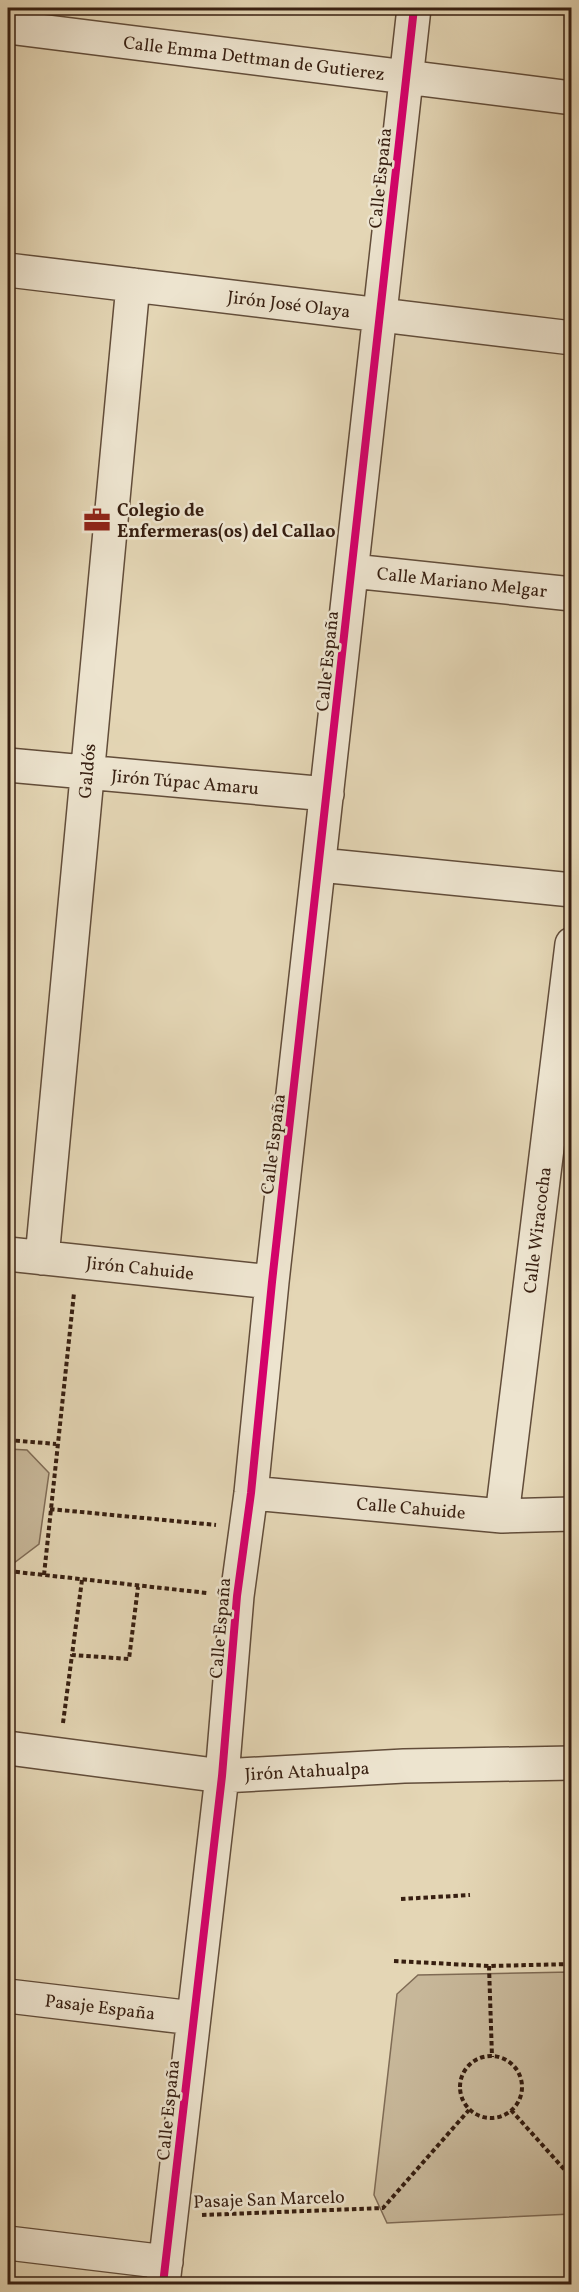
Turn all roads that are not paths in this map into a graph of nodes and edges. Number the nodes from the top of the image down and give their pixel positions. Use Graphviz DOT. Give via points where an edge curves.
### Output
graph roads {
  1 [pos="414,8"];
  2 [pos="8,27"];
  3 [pos="406,77"];
  4 [pos="572,98"];
  5 [pos="8,270"];
  6 [pos="133,285"];
  7 [pos="380,315"];
  8 [pos="572,338"];
  9 [pos="352,571"];
  10 [pos="572,594"];
  11 [pos="8,765"];
  12 [pos="87,773"];
  13 [pos="327,794"];
  14 [pos="320,865"];
  15 [pos="572,891"];
  16 [pos="572,944"];
  17 [pos="8,1254"];
  18 [pos="42,1258"];
  19 [pos="272,1282"];
  20 [pos="251,1493"];
  21 [pos="572,1514"];
  22 [pos="502,1516"];
  23 [pos="8,1748"];
  24 [pos="572,1763"];
  25 [pos="222,1776"];
  26 [pos="8,1995"];
  27 [pos="194,2018"];
  28 [pos="8,2243"];
  29 [pos="165,2273"];
  1 -- 3 [label="street, Calle España"];
  2 -- 3 [label="street, Calle Emma Dettman de Gutierez"];
  3 -- 4 [label="street, Calle Emma Dettman de Gutierez"];
  3 -- 7 [label="street, Calle España"];
  5 -- 6 [label="street, Jirón José Olaya"];
  6 -- 7 [label="street, Jirón José Olaya"];
  6 -- 12 [label="street, Galdós"];
  7 -- 8 [label="street, Jirón José Olaya"];
  7 -- 9 [label="street, Calle España"];
  9 -- 10 [label="street, Calle Mariano Melgar"];
  9 -- 13 [label="street, Calle España"];
  11 -- 12 [label="street, Jirón Túpac Amaru"];
  12 -- 13 [label="street, Jirón Túpac Amaru"];
  12 -- 18 [label="street, Galdós"];
  13 -- 14 [label="street, Calle España"];
  14 -- 15 [label="street"];
  14 -- 19 [label="street, Calle España"];
  16 -- 22 [label="street, Calle Wiracocha"];
  17 -- 18 [label="street, Jirón Cahuide"];
  18 -- 19 [label="street, Jirón Cahuide"];
  19 -- 20 [label="street, Calle España"];
  20 -- 22 [label="street, Calle Cahuide"];
  20 -- 25 [label="street, Calle España" via="237,1596"];
  21 -- 22 [label="street, Calle Cahuide"];
  23 -- 25 [label="street, Jirón Atahualpa"];
  24 -- 25 [label="street, Jirón Atahualpa" via="404,1766"];
  25 -- 27 [label="street, Calle España"];
  26 -- 27 [label="street, Pasaje España"];
  27 -- 29 [label="street, Calle España"];
  28 -- 29 [label="street"];
}
